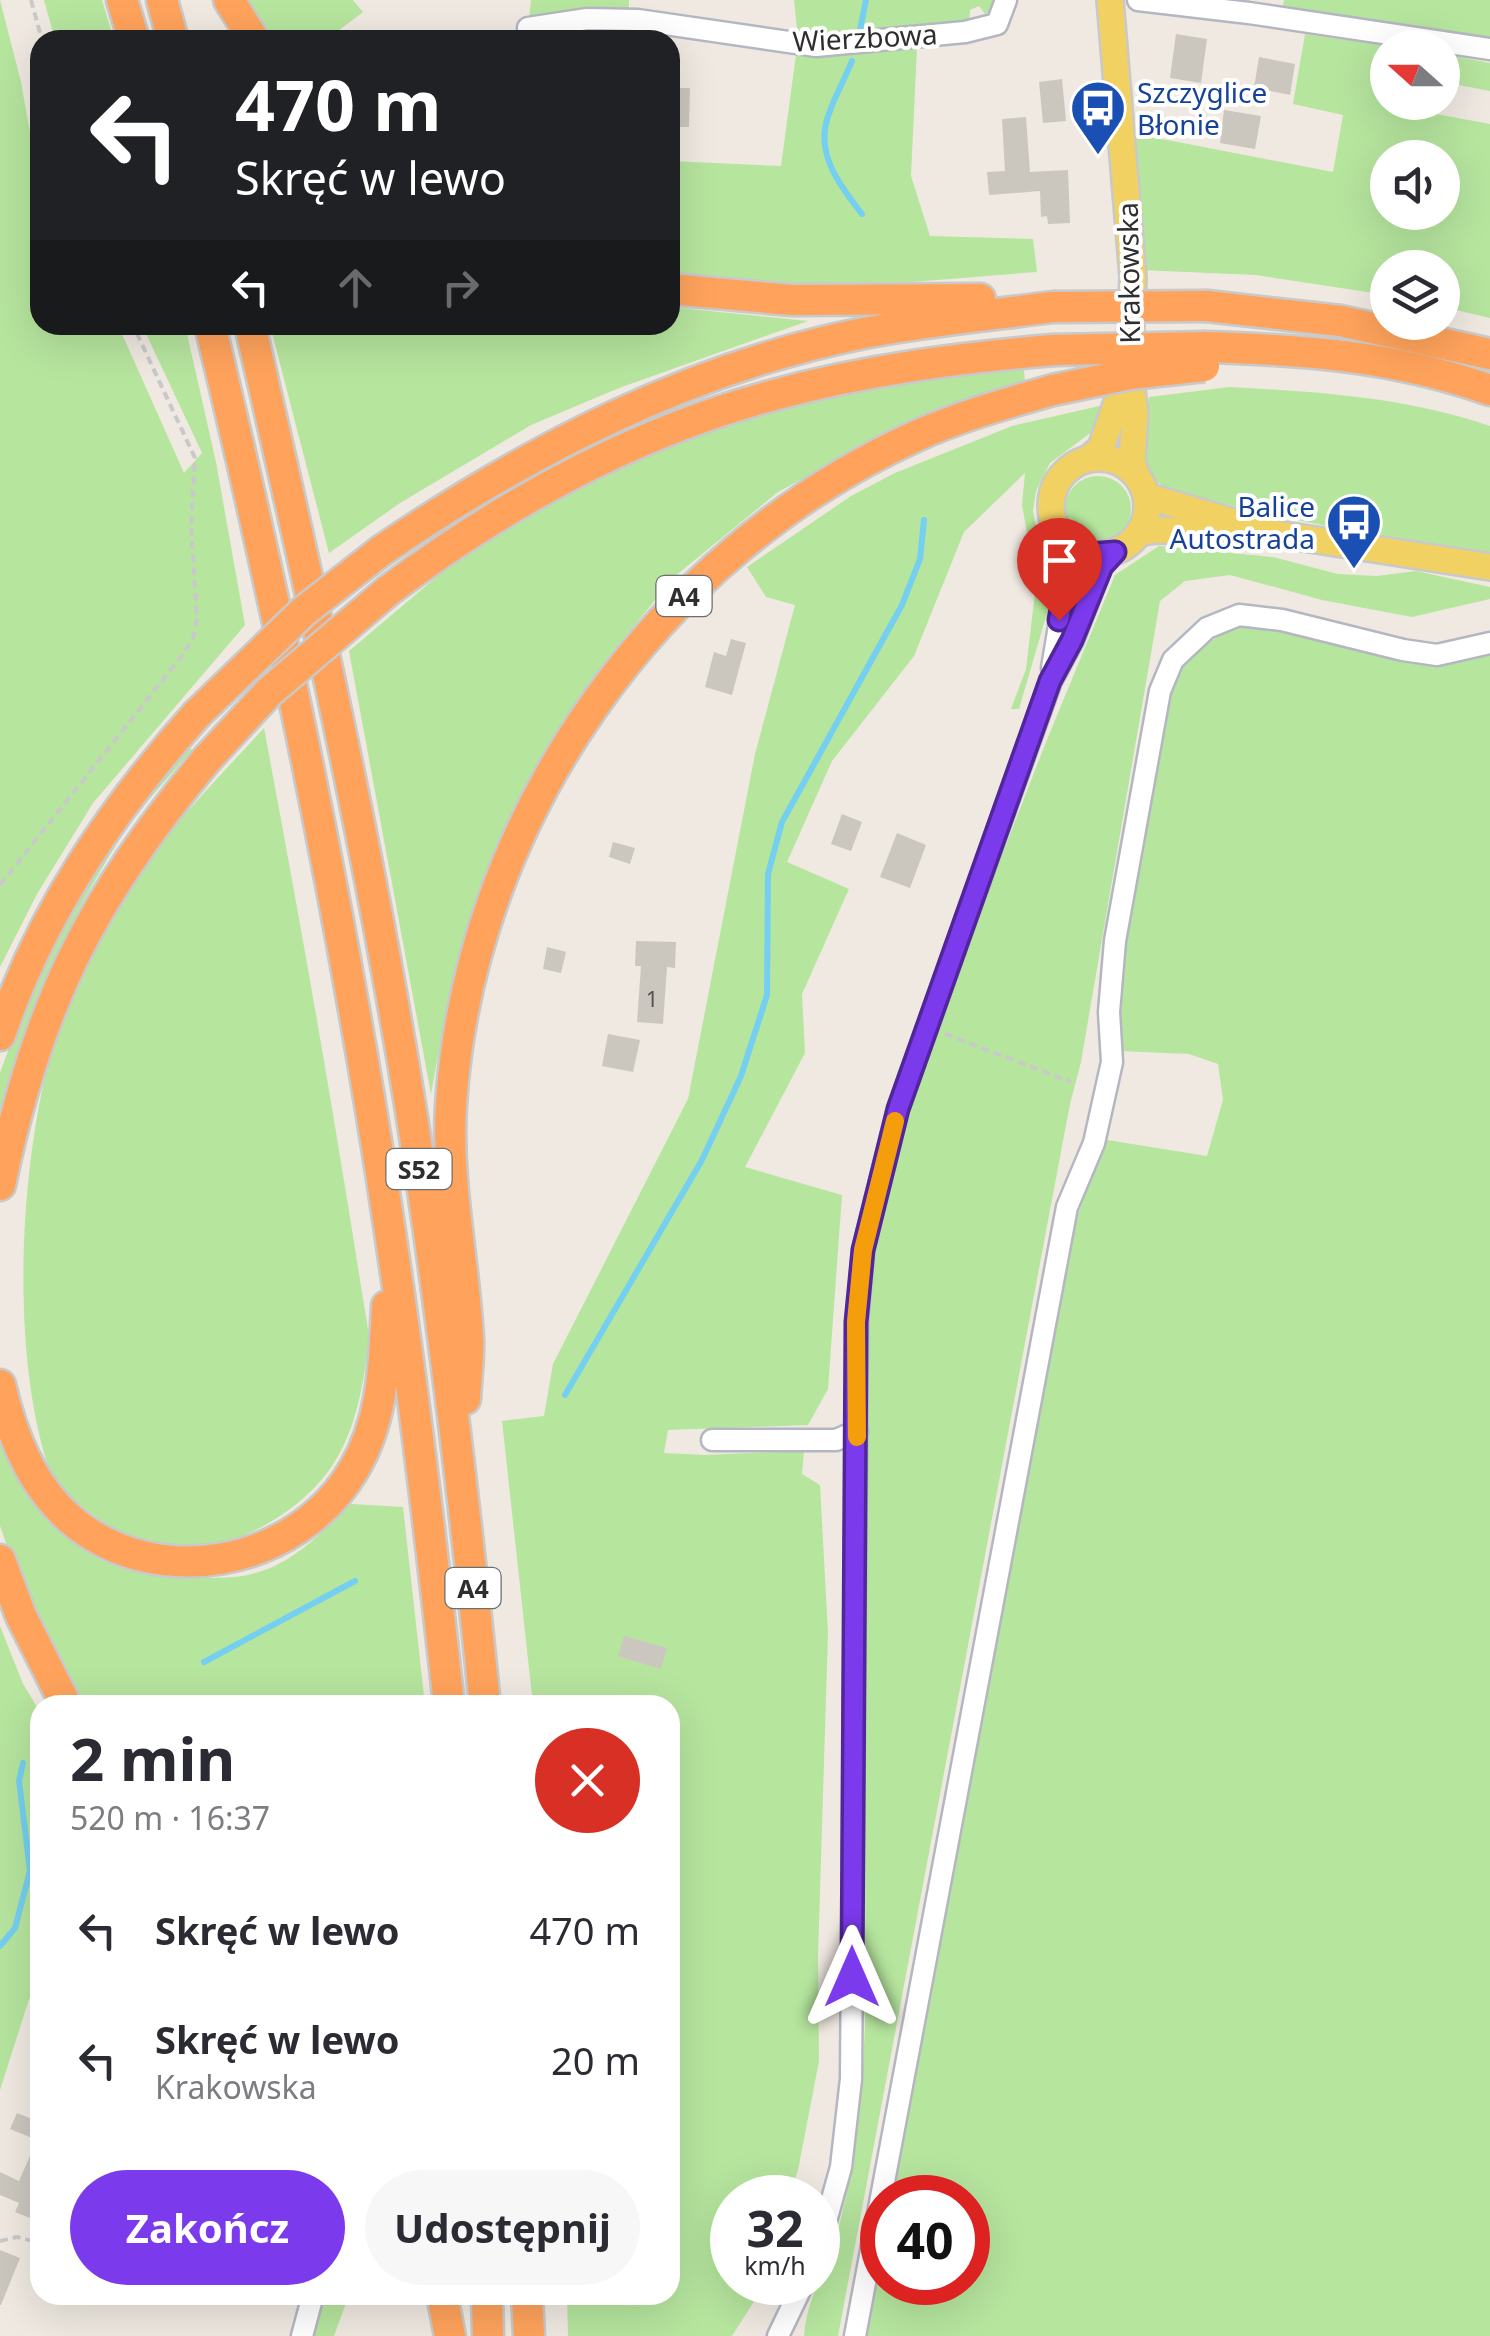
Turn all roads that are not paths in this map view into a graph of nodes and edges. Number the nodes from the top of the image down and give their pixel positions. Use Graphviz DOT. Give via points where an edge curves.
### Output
graph roads {
  1 [pos="122,0"];
  2 [pos="162,0"];
  3 [pos="229,0"];
  4 [pos="1006,0"];
  5 [pos="1110,0"];
  6 [pos="1138,0"];
  7 [pos="528,28"];
  8 [pos="131,30"];
  9 [pos="170,30"];
  10 [pos="248,30"];
  11 [pos="1490,49"];
  12 [pos="680,290"];
  13 [pos="1053,307"];
  14 [pos="212,335"];
  15 [pos="252,335"];
  16 [pos="1490,354"];
  17 [pos="1204,357"];
  18 [pos="1130,366"];
  19 [pos="1490,392"];
  20 [pos="1088,460"];
  21 [pos="1141,486"];
  22 [pos="1140,532"];
  23 [pos="1271,534"];
  24 [pos="1067,542"];
  25 [pos="1115,552"];
  26 [pos="1490,567"];
  27 [pos="1490,643"];
  28 [pos="1050,681"];
  29 [pos="0,1034"];
  30 [pos="0,1185"];
  31 [pos="392,1238"];
  32 [pos="0,1385"];
  33 [pos="857,1432"];
  34 [pos="712,1440"];
  35 [pos="461,1472"];
  36 [pos="0,1560"];
  37 [pos="61,1695"];
  38 [pos="448,1695"];
  39 [pos="484,1695"];
  40 [pos="838,2175"];
  41 [pos="311,2305"];
  42 [pos="444,2305"];
  43 [pos="486,2305"];
  44 [pos="527,2305"];
  45 [pos="795,2305"];
  46 [pos="783,2333"];
  47 [pos="302,2336"];
  48 [pos="450,2336"];
  49 [pos="488,2336"];
  50 [pos="529,2336"];
  51 [pos="855,2336"];
  1 -- 8 [label="highway"];
  2 -- 9 [label="highway"];
  3 -- 10 [label="highway"];
  4 -- 7 [label="street, Wierzbowa" via="997,24 965,32 816,46 638,20"];
  5 -- 18 [label="main road, Krakowska" via="1133,277"];
  6 -- 11 [label="street"];
  12 -- 13 [label="highway"];
  13 -- 16 [label="highway, bridge" via="1207,306 1340,321"];
  13 -- 29 [label="highway, bridge" via="863,333 727,371 554,444 381,550 292,621 197,714 134,789 65,888"];
  14 -- 31 [label="highway, S52" via="312,782"];
  15 -- 35 [label="highway, S52" via="370,886 410,1110"];
  17 -- 19 [label="highway, A4"];
  17 -- 30 [label="highway, bridge" via="1053,350 916,365 775,394 599,460 479,528 389,590 268,692 121,870 76,947 31,1058"];
  17 -- 35 [label="highway, A4, bridge" via="991,408 916,436 837,478 708,573 647,634 586,715 506,867 464,1010 452,1152 468,1341"];
  18 -- 20 [label="main road, Krakowska" via="1102,448"];
  18 -- 21 [label="main road, Krakowska" via="1132,459"];
  20 -- 21 [label="main road" via="1114,461"];
  20 -- 24 [label="main road" via="1072,466 1052,494 1056,529"];
  21 -- 22 [label="main road" via="1146,518"];
  21 -- 23 [label="main road"];
  22 -- 23 [label="main road"];
  22 -- 25 [label="main road"];
  23 -- 26 [label="main road"];
  24 -- 25 [label="main road" via="1090,554"];
  24 -- 28 [label="street" via="1070,560"];
  25 -- 28 [label="street" via="1102,566"];
  27 -- 51 [label="street" via="1437,656 1239,614 1207,628 1173,660 1160,691 1115,941 1112,1062 1094,1143 1067,1207"];
  28 -- 33 [label="street" via="925,1026 877,1182 856,1322"];
  31 -- 32 [label="highway" via="383,1378 362,1454 321,1511 264,1548 178,1562 129,1552 86,1531 54,1502 25,1461"];
  31 -- 38 [label="highway"];
  33 -- 34 [label="street" via="836,1440"];
  33 -- 40 [label="street" via="851,2079"];
  35 -- 39 [label="highway, A4"];
  36 -- 37 [label="highway"];
  41 -- 47 [label="street"];
  42 -- 48 [label="highway"];
  43 -- 49 [label="highway"];
  44 -- 50 [label="highway"];
  45 -- 46 [label="street"];
}
